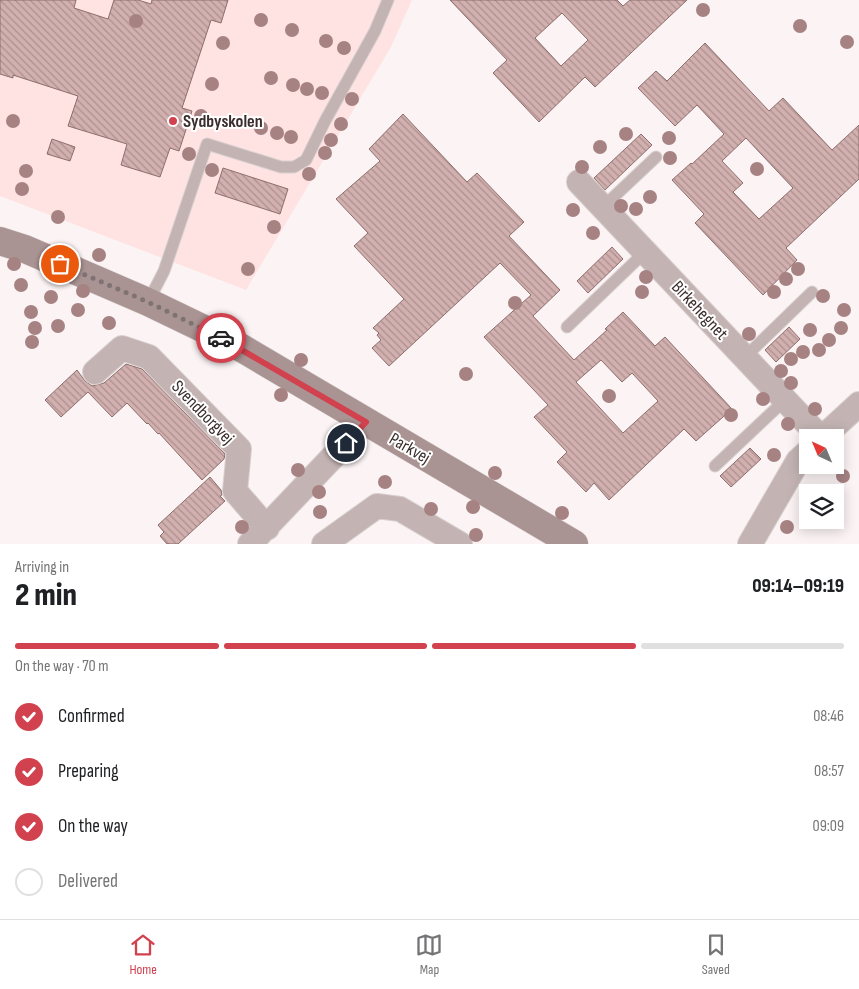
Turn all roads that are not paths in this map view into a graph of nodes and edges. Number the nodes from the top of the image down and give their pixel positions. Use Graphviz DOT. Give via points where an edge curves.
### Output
graph roads {
  1 [pos="388,0"];
  2 [pos="656,157"];
  3 [pos="579,182"];
  4 [pos="603,207"];
  5 [pos="0,240"];
  6 [pos="645,252"];
  7 [pos="812,292"];
  8 [pos="148,302"];
  9 [pos="567,327"];
  10 [pos="744,357"];
  11 [pos="95,372"];
  12 [pos="785,400"];
  13 [pos="859,404"];
  14 [pos="366,422"];
  15 [pos="813,429"];
  16 [pos="832,429"];
  17 [pos="799,461"];
  18 [pos="715,466"];
  19 [pos="267,528"];
  20 [pos="250,544"];
  21 [pos="324,544"];
  22 [pos="460,544"];
  23 [pos="574,544"];
  24 [pos="750,544"];
  1 -- 8 [label="lane" via="375,31 306,160 294,167 281,167 207,144 164,271"];
  2 -- 4 [label="lane"];
  3 -- 4 [label="street, Birkehegnet"];
  4 -- 6 [label="street, Birkehegnet"];
  5 -- 8 [label="street, Parkvej"];
  6 -- 9 [label="lane"];
  6 -- 10 [label="street, Birkehegnet"];
  7 -- 10 [label="lane"];
  8 -- 14 [label="street, Parkvej" via="233,343"];
  10 -- 12 [label="street, Birkehegnet"];
  11 -- 19 [label="street, Svendborgvej" via="122,348 149,357 240,449 235,492"];
  12 -- 15 [label="street, Birkehegnet"];
  12 -- 18 [label="lane"];
  13 -- 16 [label="street, Birkehegnet"];
  14 -- 19 [label="street"];
  14 -- 23 [label="street, Parkvej"];
  17 -- 24 [label="street"];
  19 -- 20 [label="street"];
  21 -- 22 [label="street" via="377,506 400,509"];
}
